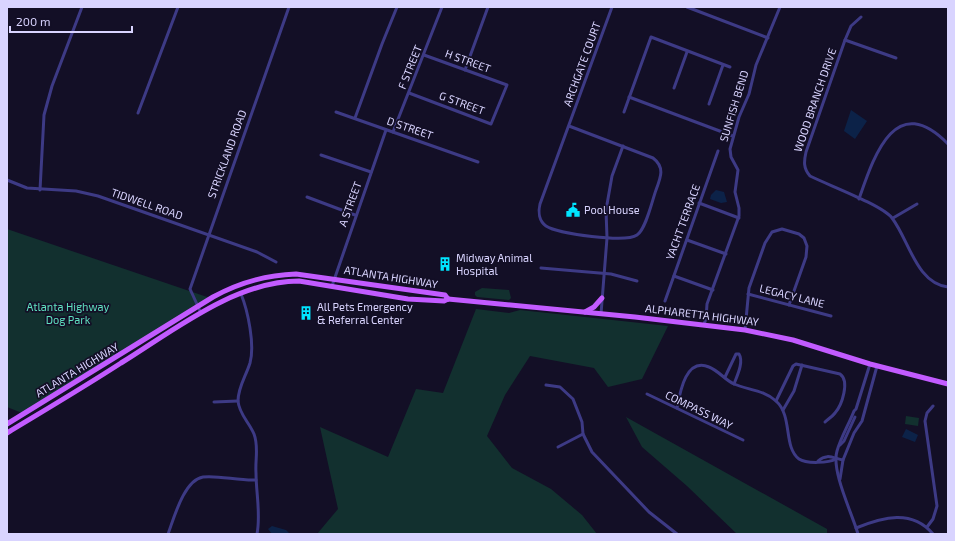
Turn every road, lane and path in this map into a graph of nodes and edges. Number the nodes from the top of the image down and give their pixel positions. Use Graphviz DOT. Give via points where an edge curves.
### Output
graph roads {
  1 [pos="82,7"];
  2 [pos="178,7"];
  3 [pos="289,7"];
  4 [pos="398,7"];
  5 [pos="442,7"];
  6 [pos="488,7"];
  7 [pos="612,7"];
  8 [pos="687,7"];
  9 [pos="780,7"];
  10 [pos="861,17"];
  11 [pos="768,38"];
  12 [pos="846,40"];
  13 [pos="687,52"];
  14 [pos="424,55"];
  15 [pos="896,58"];
  16 [pos="723,65"];
  17 [pos="730,67"];
  18 [pos="465,70"];
  19 [pos="507,85"];
  20 [pos="674,88"];
  21 [pos="409,93"];
  22 [pos="629,96"];
  23 [pos="709,104"];
  24 [pos="336,112"];
  25 [pos="624,112"];
  26 [pos="138,113"];
  27 [pos="355,118"];
  28 [pos="569,126"];
  29 [pos="386,130"];
  30 [pos="393,132"];
  31 [pos="734,136"];
  32 [pos="948,144"];
  33 [pos="623,146"];
  34 [pos="718,151"];
  35 [pos="321,156"];
  36 [pos="478,162"];
  37 [pos="371,172"];
  38 [pos="7,180"];
  39 [pos="40,190"];
  40 [pos="307,197"];
  41 [pos="859,199"];
  42 [pos="700,203"];
  43 [pos="917,204"];
  44 [pos="355,215"];
  45 [pos="739,218"];
  46 [pos="892,218"];
  47 [pos="208,234"];
  48 [pos="607,238"];
  49 [pos="686,240"];
  50 [pos="726,254"];
  51 [pos="276,262"];
  52 [pos="541,268"];
  53 [pos="604,273"];
  54 [pos="674,276"];
  55 [pos="334,278"];
  56 [pos="637,281"];
  57 [pos="332,286"];
  58 [pos="948,287"];
  59 [pos="713,290"];
  60 [pos="241,294"];
  61 [pos="748,294"];
  62 [pos="602,298"];
  63 [pos="448,299"];
  64 [pos="665,300"];
  65 [pos="789,305"];
  66 [pos="197,308"];
  67 [pos="583,312"];
  68 [pos="202,314"];
  69 [pos="602,314"];
  70 [pos="831,316"];
  71 [pos="704,324"];
  72 [pos="745,330"];
  73 [pos="870,364"];
  74 [pos="802,365"];
  75 [pos="877,366"];
  76 [pos="724,377"];
  77 [pos="734,384"];
  78 [pos="948,384"];
  79 [pos="546,385"];
  80 [pos="647,394"];
  81 [pos="238,401"];
  82 [pos="776,401"];
  83 [pos="214,402"];
  84 [pos="933,406"];
  85 [pos="677,408"];
  86 [pos="856,409"];
  87 [pos="783,410"];
  88 [pos="825,422"];
  89 [pos="7,424"];
  90 [pos="849,426"];
  91 [pos="856,429"];
  92 [pos="7,433"];
  93 [pos="583,434"];
  94 [pos="743,440"];
  95 [pos="558,447"];
  96 [pos="836,459"];
  97 [pos="843,460"];
  98 [pos="818,461"];
  99 [pos="840,479"];
  100 [pos="256,480"];
  101 [pos="927,527"];
  102 [pos="856,528"];
  103 [pos="168,534"];
  104 [pos="257,534"];
  105 [pos="677,534"];
  106 [pos="858,534"];
  107 [pos="933,534"];
  1 -- 39 [label="street" via="52,86 44,115"];
  2 -- 26 [label="street"];
  3 -- 47 [label="street, STRICKLAND ROAD"];
  4 -- 27 [label="street"];
  5 -- 14 [label="street, F STREET"];
  6 -- 18 [label="street"];
  7 -- 28 [label="street, ARCHGATE COURT"];
  8 -- 11 [label="street"];
  9 -- 11 [label="street, SUNFISH BEND"];
  10 -- 12 [label="street, WOOD BRANCH DRIVE" via="851,26"];
  11 -- 31 [label="street, SUNFISH BEND" via="756,65"];
  12 -- 15 [label="street"];
  12 -- 41 [label="street, WOOD BRANCH DRIVE" via="806,152 804,166 810,176"];
  13 -- 16 [label="street"];
  13 -- 20 [label="street"];
  13 -- 22 [label="street" via="651,37"];
  14 -- 18 [label="street, H STREET"];
  14 -- 21 [label="street, F STREET"];
  16 -- 17 [label="street"];
  16 -- 23 [label="street"];
  18 -- 19 [label="street, H STREET"];
  19 -- 21 [label="street, G STREET" via="492,124"];
  21 -- 30 [label="street, F STREET"];
  22 -- 25 [label="street"];
  22 -- 31 [label="street"];
  24 -- 27 [label="street, D STREET"];
  27 -- 29 [label="street, D STREET"];
  28 -- 33 [label="street, ARCHGATE COURT"];
  28 -- 48 [label="street, ARCHGATE COURT" via="540,204 540,218 553,229"];
  29 -- 30 [label="street, D STREET"];
  29 -- 37 [label="street, A STREET"];
  30 -- 36 [label="street, D STREET"];
  31 -- 45 [label="street, SUNFISH BEND" via="730,153 738,170 735,194"];
  32 -- 41 [label="street" via="932,129 919,124 896,129 882,141"];
  33 -- 48 [label="street" via="612,176 606,210"];
  33 -- 48 [label="street, ARCHGATE COURT" via="658,162 662,168 660,180 640,232 628,238"];
  34 -- 42 [label="street, YACHT TERRACE"];
  35 -- 37 [label="street"];
  37 -- 44 [label="street, A STREET"];
  38 -- 39 [label="street, TIDWELL ROAD"];
  39 -- 47 [label="street, TIDWELL ROAD" via="76,191 98,196"];
  40 -- 44 [label="street"];
  41 -- 46 [label="street, WOOD BRANCH DRIVE" via="879,207"];
  42 -- 45 [label="street"];
  42 -- 49 [label="street, YACHT TERRACE"];
  43 -- 46 [label="street"];
  44 -- 55 [label="street, A STREET"];
  45 -- 50 [label="street, SUNFISH BEND"];
  46 -- 58 [label="street, WOOD BRANCH DRIVE" via="925,275 934,283"];
  47 -- 51 [label="street, TIDWELL ROAD"];
  47 -- 66 [label="street, STRICKLAND ROAD" via="190,289"];
  48 -- 53 [label="street"];
  49 -- 50 [label="street"];
  49 -- 54 [label="street, YACHT TERRACE"];
  50 -- 59 [label="street, SUNFISH BEND"];
  52 -- 53 [label="street"];
  53 -- 56 [label="street"];
  53 -- 62 [label="street"];
  54 -- 59 [label="street"];
  54 -- 64 [label="street, YACHT TERRACE"];
  55 -- 57 [label="street, A STREET"];
  55 -- 63 [label="main road, ATLANTA HIGHWAY" via="445,296"];
  55 -- 66 [label="main road, ATLANTA HIGHWAY" via="296,274 267,277 230,288"];
  57 -- 60 [label="main road, ATLANTA HIGHWAY" via="287,281"];
  57 -- 63 [label="main road, ATLANTA HIGHWAY" via="408,299 444,302"];
  59 -- 71 [label="street, SUNFISH BEND" via="707,304"];
  60 -- 68 [label="main road, ATLANTA HIGHWAY"];
  60 -- 81 [label="street" via="252,350 240,385"];
  61 -- 65 [label="street, LEGACY LANE"];
  61 -- 65 [label="street" via="768,237 776,230 788,230 802,236 807,249"];
  61 -- 72 [label="street"];
  62 -- 67 [label="main road" via="594,307"];
  62 -- 69 [label="street"];
  63 -- 67 [label="main road, ALPHARETTA HIGHWAY"];
  65 -- 70 [label="street, LEGACY LANE"];
  66 -- 68 [label="street, STRICKLAND ROAD"];
  66 -- 89 [label="main road, ATLANTA HIGHWAY"];
  67 -- 69 [label="main road, ALPHARETTA HIGHWAY"];
  68 -- 92 [label="main road, ATLANTA HIGHWAY"];
  69 -- 71 [label="main road, ALPHARETTA HIGHWAY"];
  71 -- 72 [label="main road, ALPHARETTA HIGHWAY"];
  72 -- 73 [label="main road, ALPHARETTA HIGHWAY" via="793,340"];
  73 -- 75 [label="main road, ALPHARETTA HIGHWAY"];
  73 -- 86 [label="street"];
  74 -- 82 [label="street" via="793,366"];
  74 -- 87 [label="street" via="794,391"];
  74 -- 88 [label="street" via="840,374 845,380 839,406"];
  75 -- 78 [label="main road, ALPHARETTA HIGHWAY"];
  75 -- 91 [label="street" via="863,416"];
  76 -- 77 [label="street"];
  76 -- 77 [label="street" via="733,357 739,354 742,358"];
  76 -- 85 [label="street" via="709,366 694,368 684,380"];
  77 -- 82 [label="street" via="757,390"];
  79 -- 93 [label="street" via="560,387 573,399 582,422"];
  80 -- 85 [label="street, COMPASS WAY"];
  81 -- 83 [label="street"];
  81 -- 100 [label="street" via="241,413 258,447"];
  82 -- 87 [label="street"];
  84 -- 101 [label="street" via="926,413 925,421 938,506"];
  85 -- 94 [label="street, COMPASS WAY"];
  86 -- 90 [label="street"];
  86 -- 90 [label="street"];
  87 -- 98 [label="street" via="795,456 805,462"];
  90 -- 91 [label="street"];
  90 -- 96 [label="street" via="837,450"];
  91 -- 97 [label="street"];
  93 -- 95 [label="street"];
  93 -- 105 [label="street" via="592,452 649,512"];
  96 -- 97 [label="street"];
  96 -- 98 [label="street" via="832,462"];
  96 -- 98 [label="street" via="829,456"];
  96 -- 99 [label="street"];
  97 -- 99 [label="street"];
  99 -- 102 [label="street"];
  100 -- 103 [label="street" via="204,477 194,481 184,494"];
  100 -- 104 [label="street" via="259,513"];
  101 -- 102 [label="street" via="916,520 896,516"];
  101 -- 107 [label="street"];
  102 -- 106 [label="street"];
}
